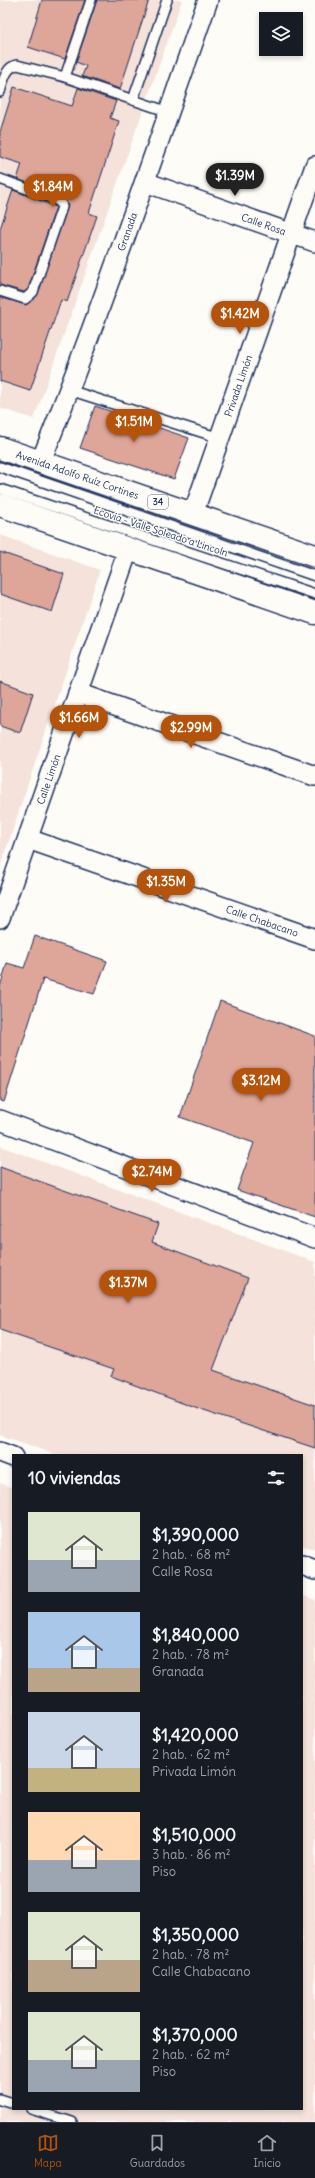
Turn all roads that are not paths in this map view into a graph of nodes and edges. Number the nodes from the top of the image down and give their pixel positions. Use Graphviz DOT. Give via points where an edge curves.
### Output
graph roads {
  1 [pos="91,0"];
  2 [pos="167,0"];
  3 [pos="208,0"];
  4 [pos="65,78"];
  5 [pos="0,92"];
  6 [pos="133,100"];
  7 [pos="168,112"];
  8 [pos="315,166"];
  9 [pos="0,179"];
  10 [pos="145,182"];
  11 [pos="291,234"];
  12 [pos="315,242"];
  13 [pos="0,291"];
  14 [pos="70,390"];
  15 [pos="220,438"];
  16 [pos="0,448"];
  17 [pos="41,462"];
  18 [pos="0,467"];
  19 [pos="0,489"];
  20 [pos="0,505"];
  21 [pos="193,514"];
  22 [pos="128,550"];
  23 [pos="315,556"];
  24 [pos="315,576"];
  25 [pos="315,594"];
  26 [pos="315,613"];
  27 [pos="78,694"];
  28 [pos="315,776"];
  29 [pos="28,839"];
  30 [pos="0,918"];
  31 [pos="315,939"];
  32 [pos="0,1120"];
  33 [pos="315,1238"];
  34 [pos="0,1452"];
  35 [pos="12,1457"];
  36 [pos="303,1565"];
  37 [pos="315,1570"];
  38 [pos="0,2099"];
  39 [pos="12,2103"];
  40 [pos="34,2110"];
  41 [pos="72,2122"];
  1 -- 4 [label="lane"];
  2 -- 6 [label="lane"];
  3 -- 7 [label="street, Granada"];
  4 -- 5 [label="lane" via="13,66 8,71"];
  4 -- 6 [label="lane"];
  6 -- 7 [label="lane"];
  7 -- 10 [label="street, Granada"];
  8 -- 11 [label="street, Privada Limón"];
  9 -- 13 [label="lane" via="55,199 62,207 33,292 25,299"];
  10 -- 11 [label="street, Calle Rosa"];
  10 -- 14 [label="street, Granada"];
  11 -- 12 [label="street, Calle Rosa"];
  11 -- 15 [label="street, Privada Limón"];
  14 -- 15 [label="lane"];
  14 -- 17 [label="street, Granada"];
  15 -- 21 [label="street, Privada Limón"];
  16 -- 17 [label="main road, Avenida Adolfo Ruíz Cortines / 34"];
  17 -- 21 [label="main road, Avenida Adolfo Ruíz Cortines / 34"];
  18 -- 24 [label="lane"];
  19 -- 25 [label="lane, Ecovía - Valle Soleado a Lincoln"];
  20 -- 22 [label="main road"];
  21 -- 23 [label="main road, Avenida Adolfo Ruíz Cortines / 34"];
  22 -- 26 [label="main road"];
  22 -- 27 [label="street, Calle Limón"];
  27 -- 28 [label="street"];
  27 -- 29 [label="street, Calle Limón"];
  29 -- 30 [label="street, Calle Limón"];
  29 -- 31 [label="street, Calle Chabacano"];
  32 -- 33 [label="street"];
  34 -- 35 [label="street"];
  36 -- 37 [label="street"];
  38 -- 39 [label="lane"];
  40 -- 41 [label="lane"];
}
